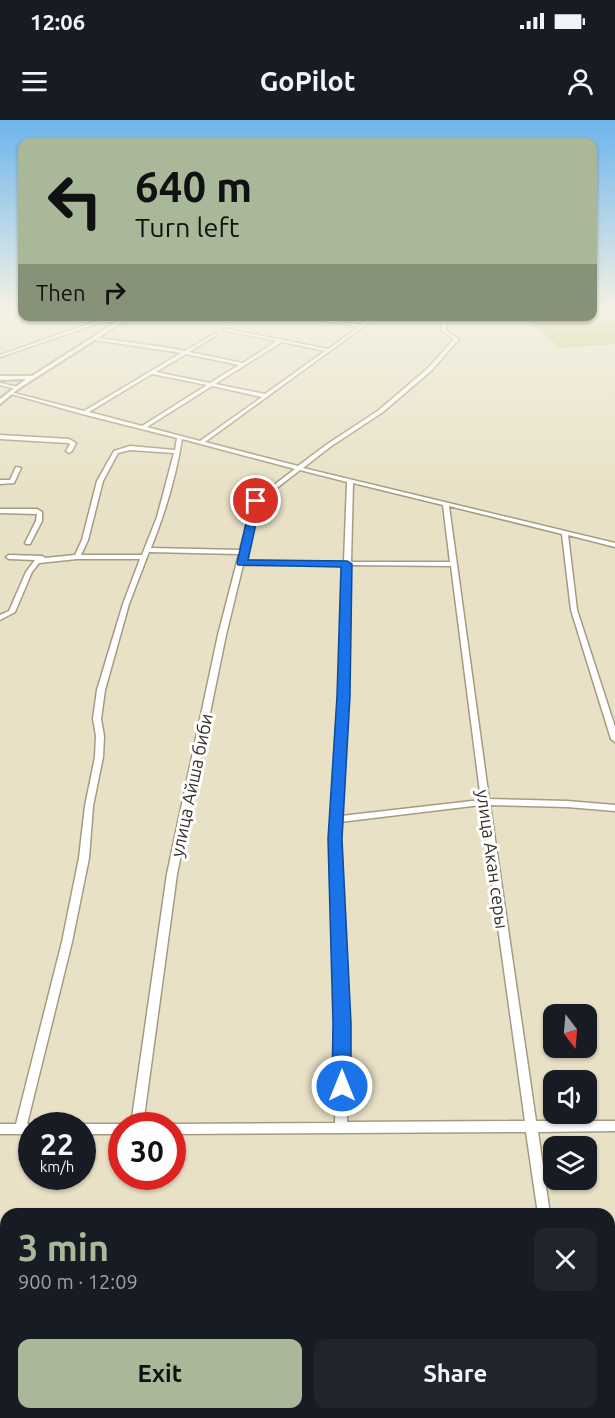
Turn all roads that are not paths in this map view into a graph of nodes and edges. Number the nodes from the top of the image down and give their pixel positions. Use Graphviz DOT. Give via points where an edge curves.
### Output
graph roads {
  1 [pos="43,372"];
  2 [pos="231,372"];
  3 [pos="300,372"];
  4 [pos="425,372"];
  5 [pos="153,373"];
  6 [pos="36,376"];
  7 [pos="0,378"];
  8 [pos="0,384"];
  9 [pos="211,385"];
  10 [pos="16,388"];
  11 [pos="10,393"];
  12 [pos="266,396"];
  13 [pos="1,400"];
  14 [pos="84,413"];
  15 [pos="142,428"];
  16 [pos="0,438"];
  17 [pos="180,438"];
  18 [pos="201,443"];
  19 [pos="69,451"];
  20 [pos="177,452"];
  21 [pos="18,468"];
  22 [pos="298,468"];
  23 [pos="350,480"];
  24 [pos="0,482"];
  25 [pos="446,504"];
  26 [pos="0,511"];
  27 [pos="536,526"];
  28 [pos="565,533"];
  29 [pos="535,534"];
  30 [pos="28,543"];
  31 [pos="615,545"];
  32 [pos="244,552"];
  33 [pos="146,554"];
  34 [pos="9,557"];
  35 [pos="77,557"];
  36 [pos="45,559"];
  37 [pos="242,563"];
  38 [pos="347,564"];
  39 [pos="454,564"];
  40 [pos="0,618"];
  41 [pos="615,739"];
  42 [pos="485,802"];
  43 [pos="615,808"];
  44 [pos="338,819"];
  45 [pos="30,1112"];
  46 [pos="139,1112"];
  47 [pos="615,1126"];
  48 [pos="531,1127"];
  49 [pos="341,1128"];
  50 [pos="0,1129"];
  51 [pos="18,1129"];
  52 [pos="186,1129"];
  53 [pos="543,1208"];
  1 -- 6 [label="main road"];
  2 -- 9 [label="street"];
  3 -- 12 [label="street"];
  4 -- 22 [label="street, улица Айша биби" via="381,411"];
  5 -- 9 [label="street"];
  5 -- 14 [label="street"];
  6 -- 7 [label="main road"];
  6 -- 10 [label="main road"];
  8 -- 10 [label="street"];
  9 -- 12 [label="street"];
  9 -- 15 [label="street"];
  10 -- 11 [label="main road"];
  11 -- 13 [label="main road"];
  11 -- 14 [label="street"];
  12 -- 18 [label="street"];
  14 -- 15 [label="street"];
  15 -- 17 [label="street"];
  16 -- 19 [label="street" via="69,441 73,443"];
  17 -- 18 [label="street"];
  17 -- 20 [label="street"];
  18 -- 22 [label="street"];
  20 -- 33 [label="street"];
  20 -- 35 [label="street" via="129,448 116,452 100,481"];
  21 -- 24 [label="street" via="12,482"];
  22 -- 23 [label="street"];
  22 -- 32 [label="street, улица Айша биби" via="256,501"];
  23 -- 25 [label="street"];
  23 -- 38 [label="street"];
  25 -- 27 [label="street"];
  25 -- 39 [label="street, улица Акан серы"];
  26 -- 30 [label="street" via="40,513"];
  27 -- 28 [label="street"];
  27 -- 29 [label="street"];
  28 -- 31 [label="street"];
  28 -- 41 [label="street" via="574,610"];
  32 -- 33 [label="street"];
  32 -- 37 [label="street, улица Айша биби"];
  33 -- 35 [label="street"];
  33 -- 45 [label="street" via="126,604 101,690 97,719 99,757 84,858"];
  34 -- 36 [label="street"];
  35 -- 36 [label="street"];
  36 -- 40 [label="street" via="33,564 12,612"];
  37 -- 38 [label="street"];
  37 -- 46 [label="street, улица Айша биби" via="224,625 172,873"];
  38 -- 39 [label="street"];
  38 -- 44 [label="street"];
  39 -- 42 [label="street, улица Акан серы"];
  42 -- 43 [label="street"];
  42 -- 44 [label="street"];
  42 -- 48 [label="street, улица Акан серы"];
  44 -- 49 [label="street" via="335,839 342,1023"];
  47 -- 48 [label="street"];
  48 -- 49 [label="street"];
  48 -- 53 [label="street, улица Акан серы"];
  49 -- 52 [label="street"];
  50 -- 51 [label="street"];
}
